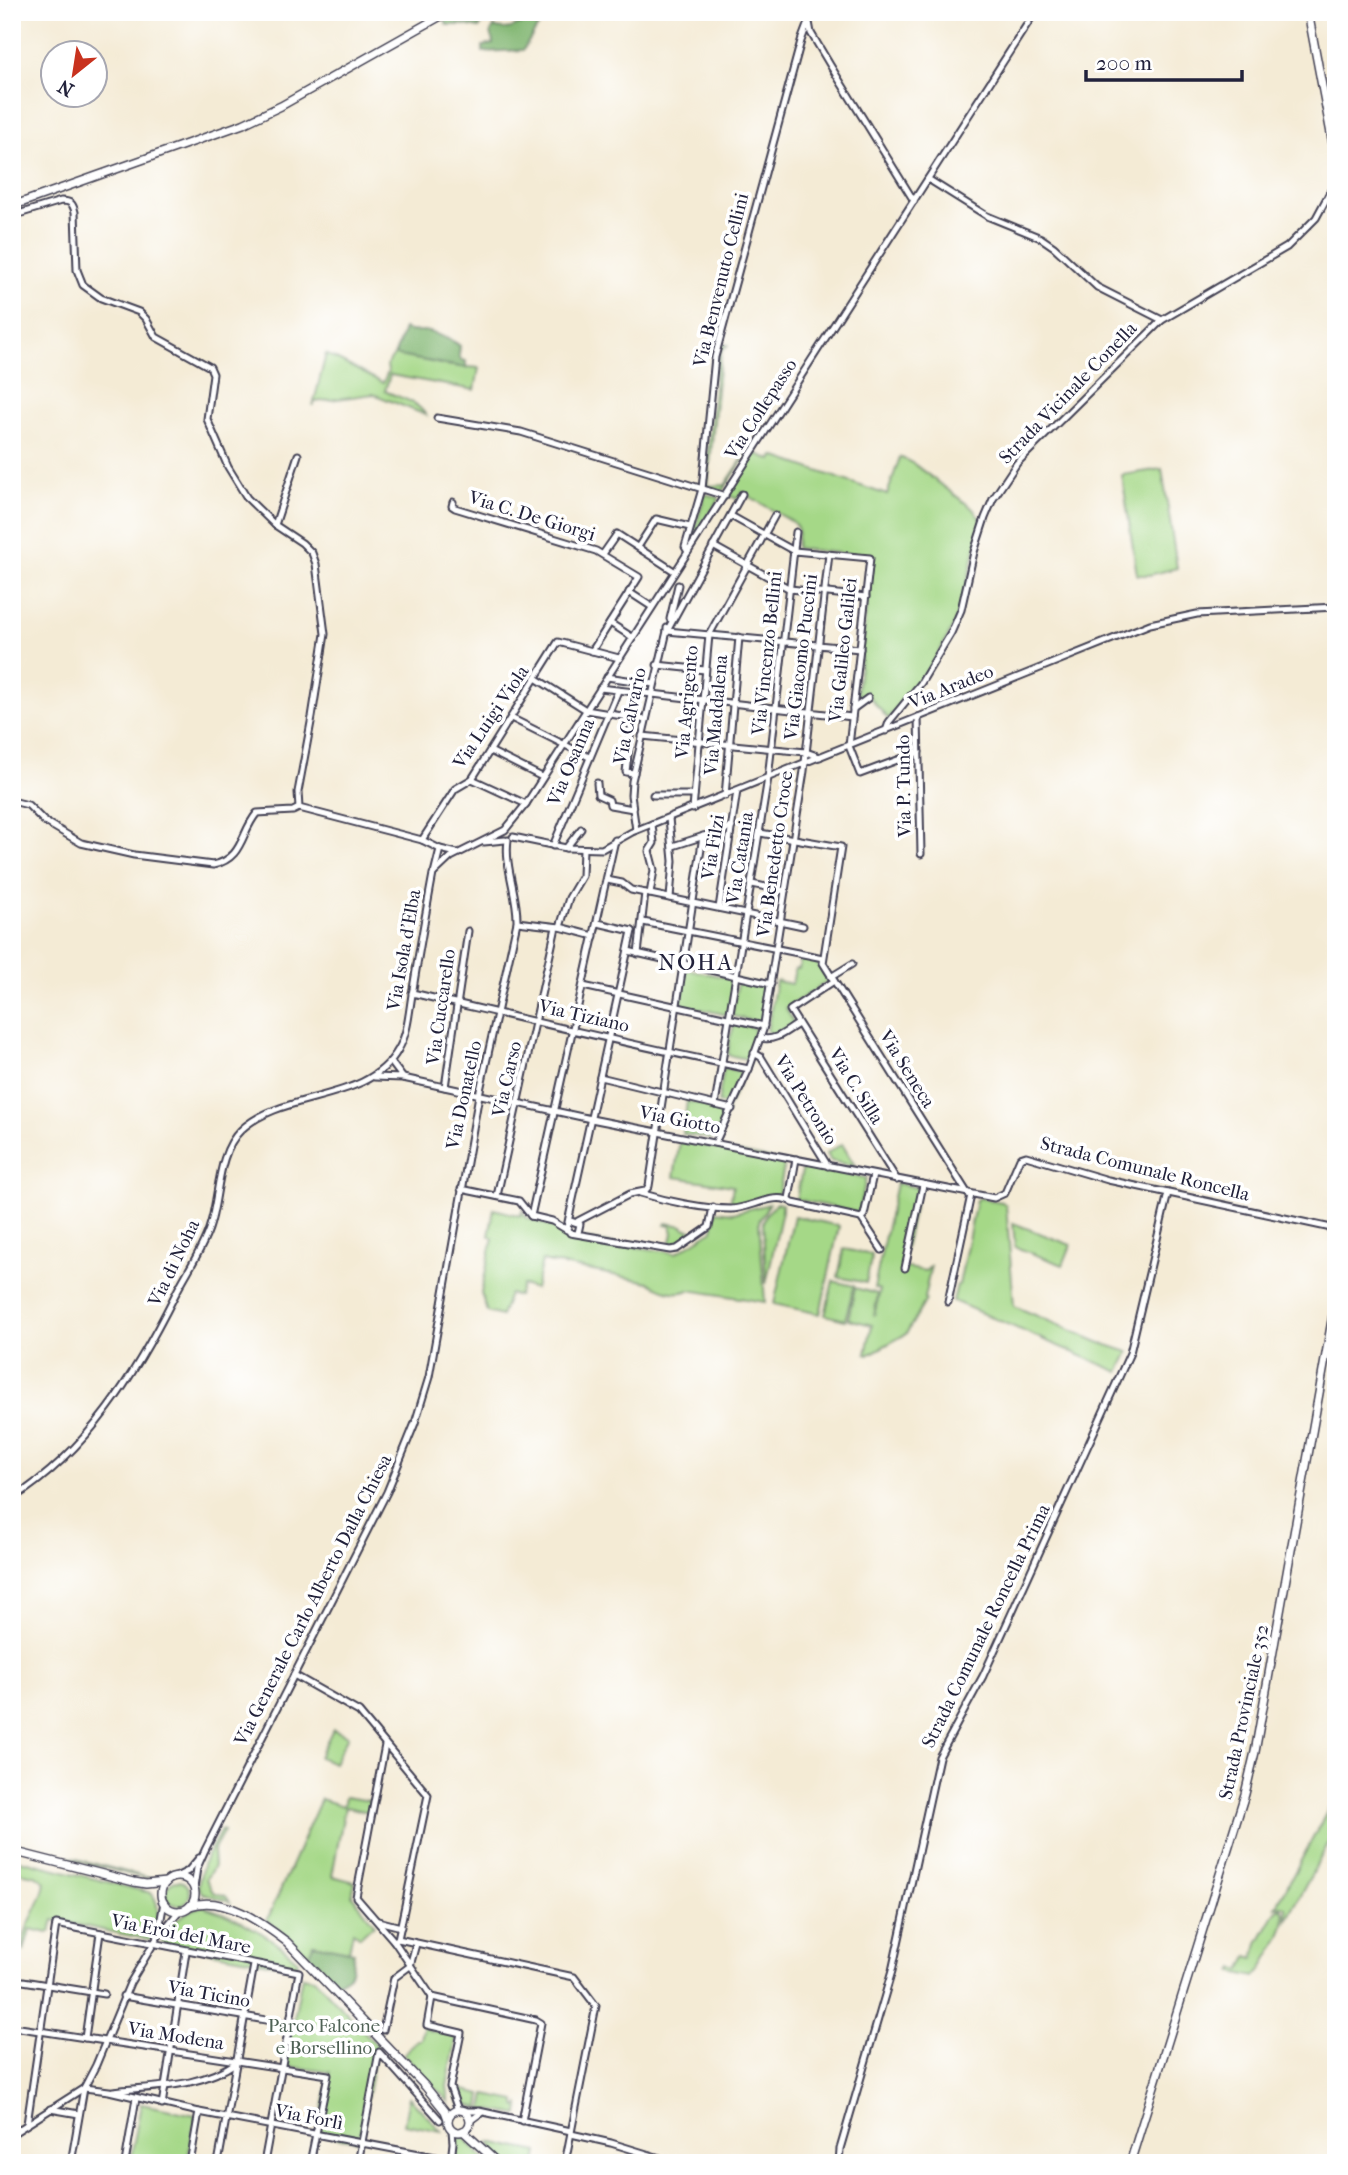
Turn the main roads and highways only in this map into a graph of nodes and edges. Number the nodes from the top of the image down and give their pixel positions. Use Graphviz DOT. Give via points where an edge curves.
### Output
graph roads {
  1 [pos="448,12"];
  2 [pos="1308,12"];
  3 [pos="1336,160"];
  4 [pos="12,205"];
  5 [pos="1336,1298"];
  6 [pos="12,1851"];
  7 [pos="134,1882"];
  8 [pos="166,1882"];
  9 [pos="194,1890"];
  10 [pos="163,1900"];
  11 [pos="190,1906"];
  12 [pos="222,1906"];
  13 [pos="425,2086"];
  14 [pos="459,2111"];
  15 [pos="444,2120"];
  16 [pos="463,2128"];
  17 [pos="495,2160"];
  18 [pos="1130,2163"];
  1 -- 4 [label="main road" via="243,124"];
  2 -- 3 [label="main road"];
  5 -- 18 [label="main road, Strada Provinciale 352" via="1255,1752"];
  6 -- 7 [label="main road"];
  7 -- 8 [label="main road"];
  7 -- 10 [label="main road" via="154,1889"];
  8 -- 9 [label="main road" via="176,1877 188,1881"];
  8 -- 10 [label="main road"];
  9 -- 11 [label="main road"];
  9 -- 12 [label="main road"];
  10 -- 11 [label="main road" via="170,1909"];
  11 -- 12 [label="main road" via="202,1902"];
  12 -- 13 [label="main road" via="256,1921 292,1946"];
  13 -- 14 [label="main road"];
  13 -- 15 [label="main road" via="445,2111"];
  14 -- 15 [label="main road"];
  14 -- 16 [label="main road" via="468,2115"];
  15 -- 16 [label="main road"];
  16 -- 17 [label="main road"];
}
